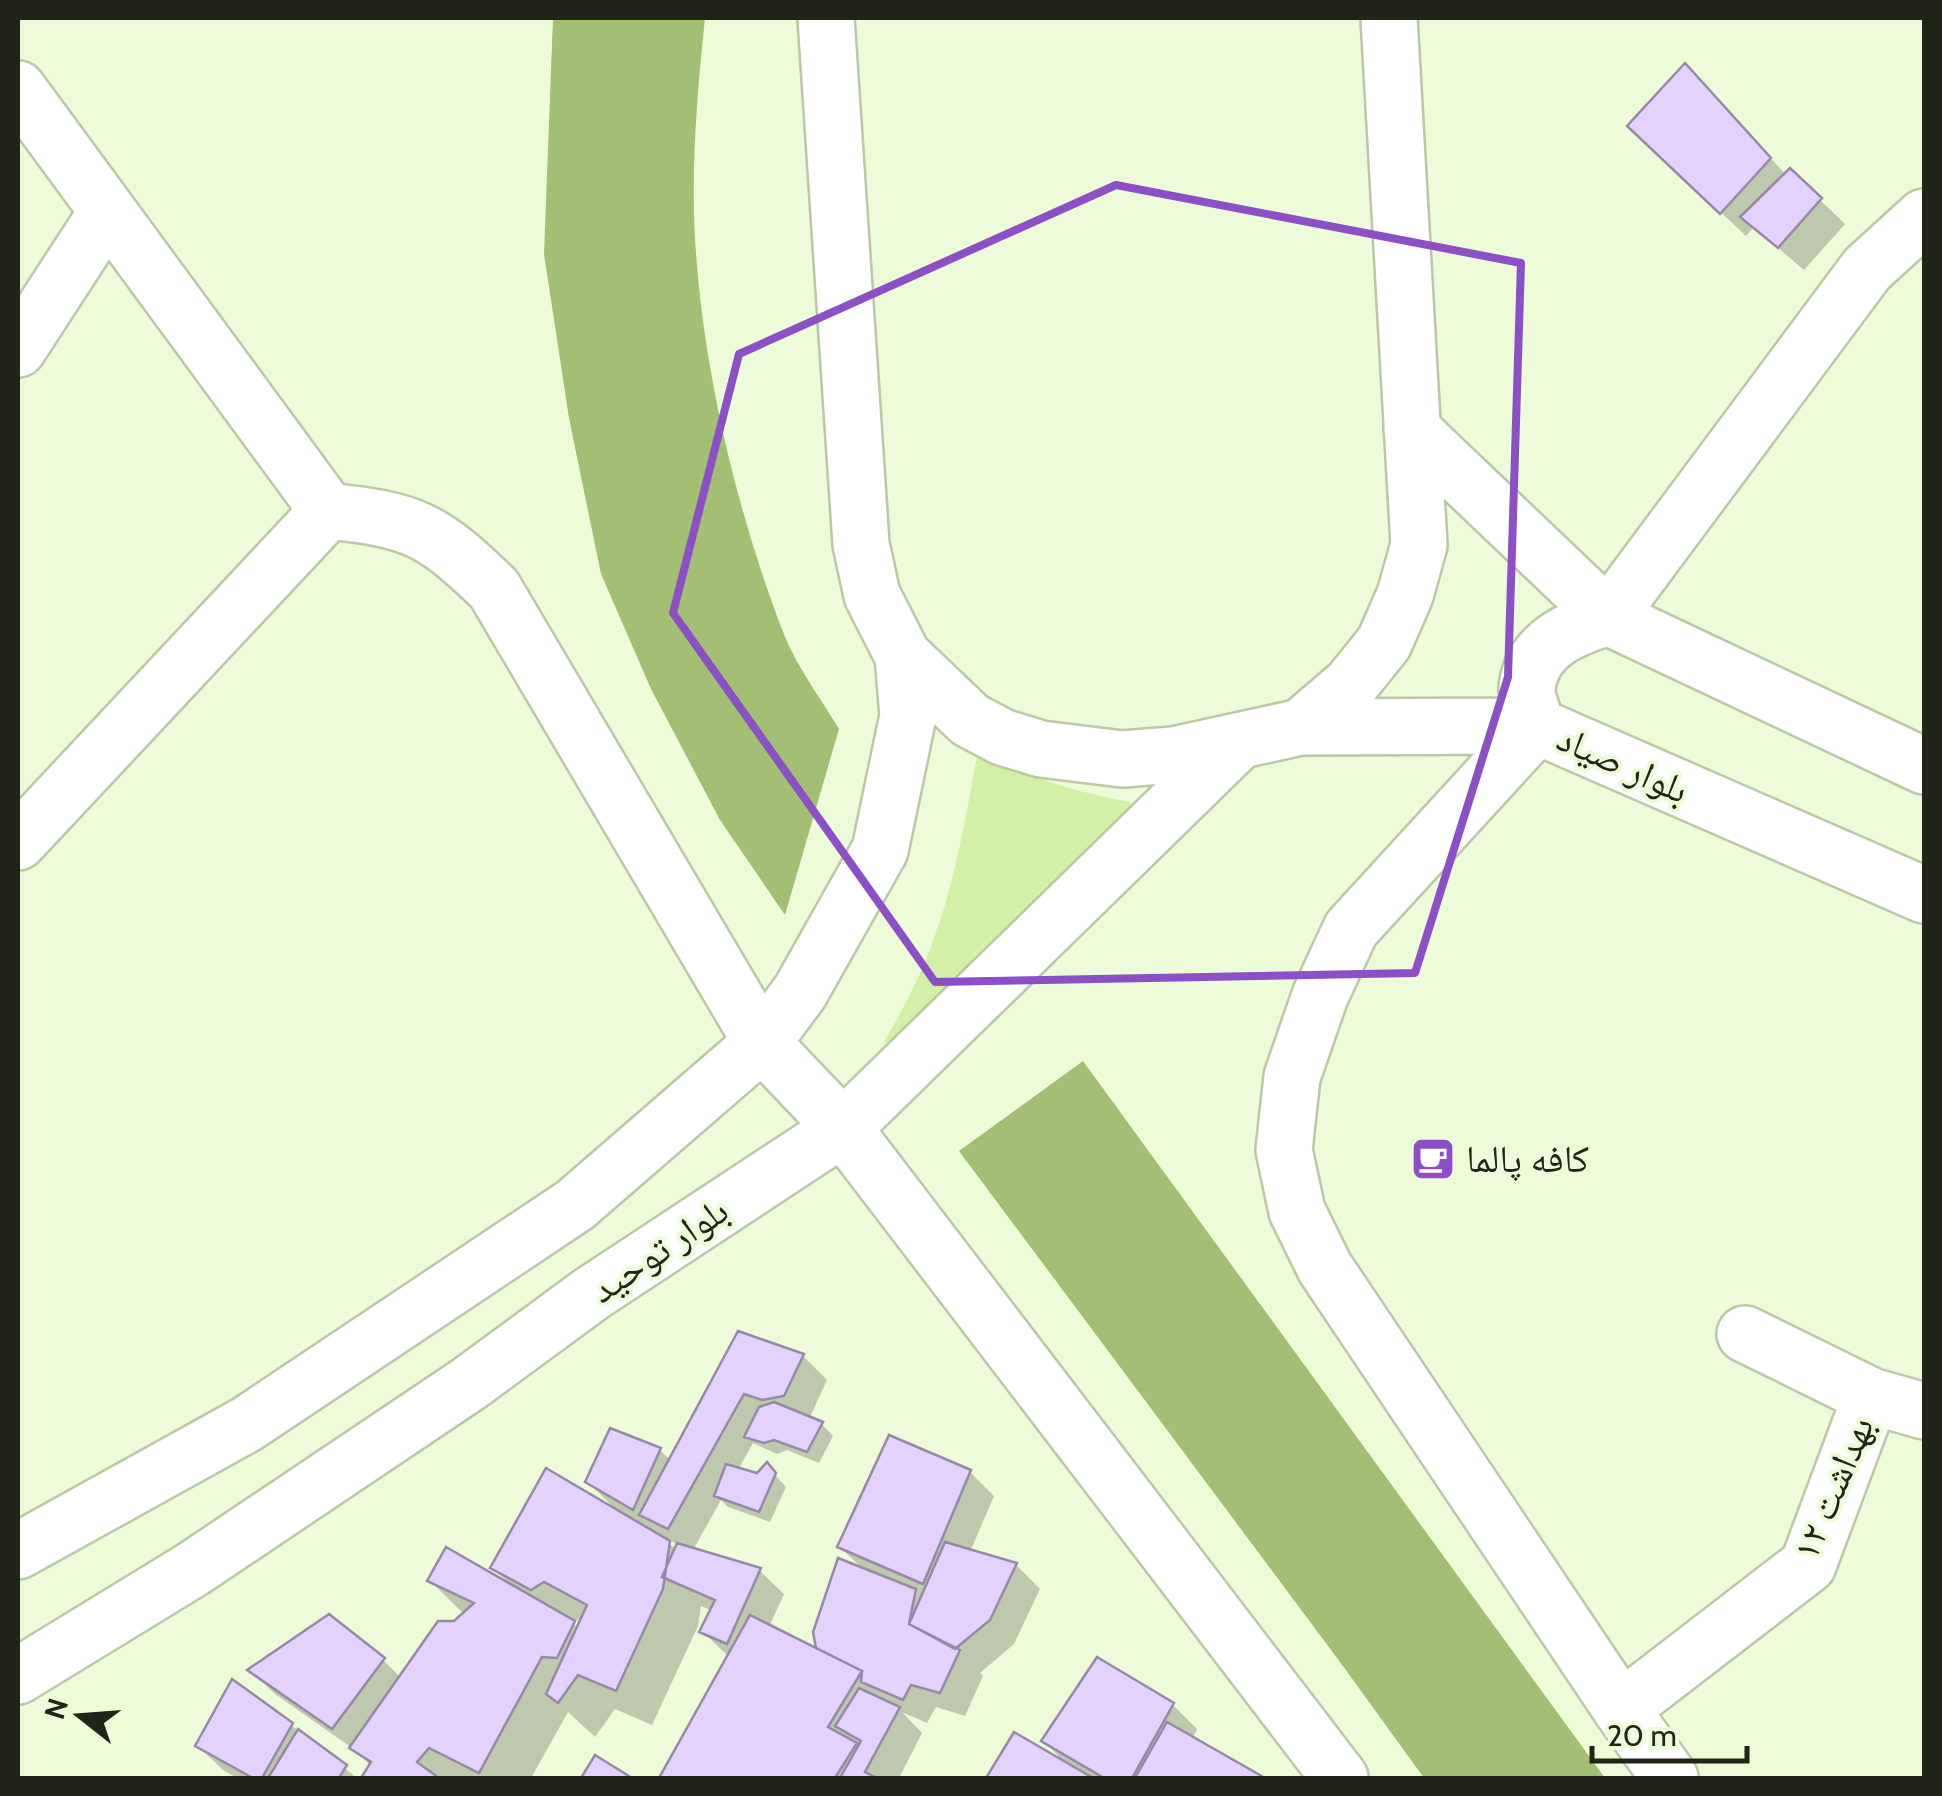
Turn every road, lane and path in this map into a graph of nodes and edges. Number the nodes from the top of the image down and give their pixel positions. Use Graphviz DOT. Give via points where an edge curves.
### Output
graph roads {
  1 [pos="826,18"];
  2 [pos="1388,18"];
  3 [pos="18,89"];
  4 [pos="107,212"];
  5 [pos="1924,217"];
  6 [pos="18,349"];
  7 [pos="1412,430"];
  8 [pos="328,511"];
  9 [pos="1608,617"];
  10 [pos="903,656"];
  11 [pos="1301,726"];
  12 [pos="1537,726"];
  13 [pos="1237,743"];
  14 [pos="1924,766"];
  15 [pos="18,842"];
  16 [pos="1924,895"];
  17 [pos="762,1042"];
  18 [pos="843,1128"];
  19 [pos="1745,1334"];
  20 [pos="1871,1396"];
  21 [pos="1924,1411"];
  22 [pos="18,1551"];
  23 [pos="18,1676"];
  24 [pos="1621,1709"];
  25 [pos="1340,1778"];
  26 [pos="1670,1778"];
  1 -- 10 [label="main road" via="862,544 872,595"];
  2 -- 7 [label="main road"];
  3 -- 4 [label="main road"];
  4 -- 6 [label="main road"];
  4 -- 8 [label="main road"];
  5 -- 9 [label="main road" via="1868,268"];
  7 -- 9 [label="main road"];
  7 -- 11 [label="main road" via="1419,545 1405,595 1384,643 1351,684"];
  8 -- 15 [label="main road"];
  8 -- 17 [label="main road" via="420,528 494,589"];
  9 -- 12 [label="main road" via="1569,630 1539,653 1526,690"];
  9 -- 14 [label="main road"];
  10 -- 13 [label="main road" via="970,720 1041,749 1122,758"];
  10 -- 17 [label="main road" via="908,716 880,850 800,992"];
  11 -- 12 [label="main road, بلوار صیاد"];
  11 -- 13 [label="main road"];
  12 -- 16 [label="main road, بلوار صیاد"];
  12 -- 24 [label="main road" via="1350,929 1292,1078 1284,1150 1297,1211 1325,1268"];
  13 -- 18 [label="main road, بلوار توحید"];
  17 -- 18 [label="main road"];
  17 -- 22 [label="main road" via="575,1205 247,1424"];
  18 -- 23 [label="main road, بلوار توحید" via="192,1569"];
  18 -- 25 [label="main road"];
  19 -- 20 [label="main road"];
  20 -- 21 [label="main road"];
  20 -- 24 [label="main road, بهداشت ۱۲" via="1808,1565"];
  24 -- 26 [label="main road"];
}
